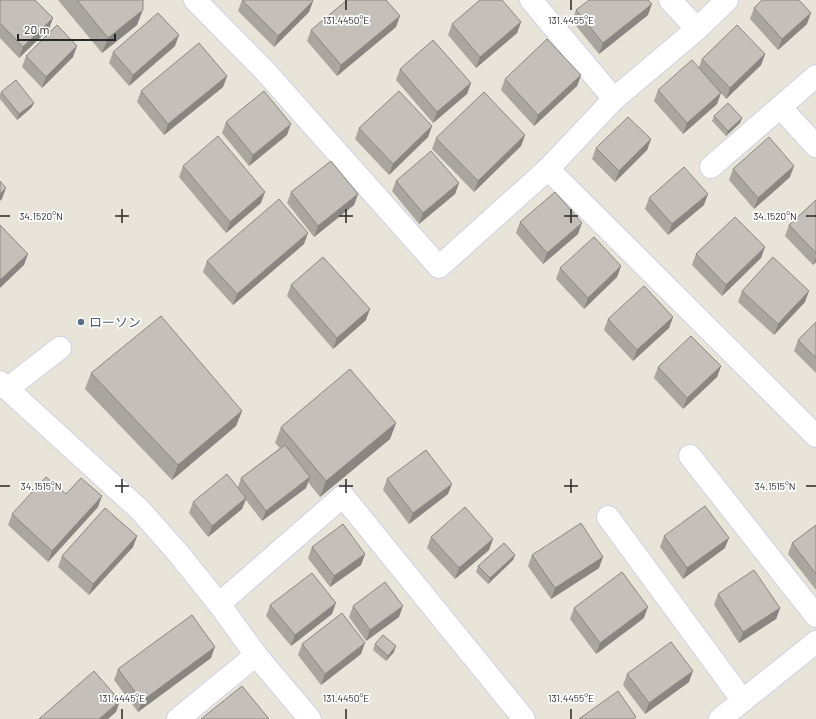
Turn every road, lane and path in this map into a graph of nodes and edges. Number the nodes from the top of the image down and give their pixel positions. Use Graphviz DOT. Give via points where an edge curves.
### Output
graph roads {
  1 [pos="195,0"];
  2 [pos="531,0"];
  3 [pos="670,0"];
  4 [pos="726,0"];
  5 [pos="697,29"];
  6 [pos="816,76"];
  7 [pos="614,99"];
  8 [pos="780,107"];
  9 [pos="816,146"];
  10 [pos="711,167"];
  11 [pos="548,169"];
  12 [pos="60,348"];
  13 [pos="4,385"];
  14 [pos="816,436"];
  15 [pos="690,456"];
  16 [pos="608,517"];
  17 [pos="219,604"];
  18 [pos="816,616"];
  19 [pos="816,642"];
  20 [pos="256,655"];
  21 [pos="743,701"];
  22 [pos="178,719"];
  23 [pos="310,719"];
  24 [pos="524,719"];
  25 [pos="720,719"];
  1 -- 11 [label="street" via="265,70 439,267"];
  2 -- 7 [label="street"];
  3 -- 5 [label="street"];
  4 -- 5 [label="street"];
  5 -- 7 [label="street"];
  6 -- 8 [label="street"];
  7 -- 11 [label="street"];
  8 -- 9 [label="street"];
  8 -- 10 [label="street"];
  11 -- 14 [label="street"];
  12 -- 13 [label="street"];
  13 -- 17 [label="street" via="140,510"];
  15 -- 18 [label="street"];
  16 -- 21 [label="street"];
  17 -- 20 [label="street"];
  17 -- 24 [label="street" via="343,496"];
  19 -- 21 [label="street"];
  20 -- 22 [label="street"];
  20 -- 23 [label="street"];
  21 -- 25 [label="street"];
}
